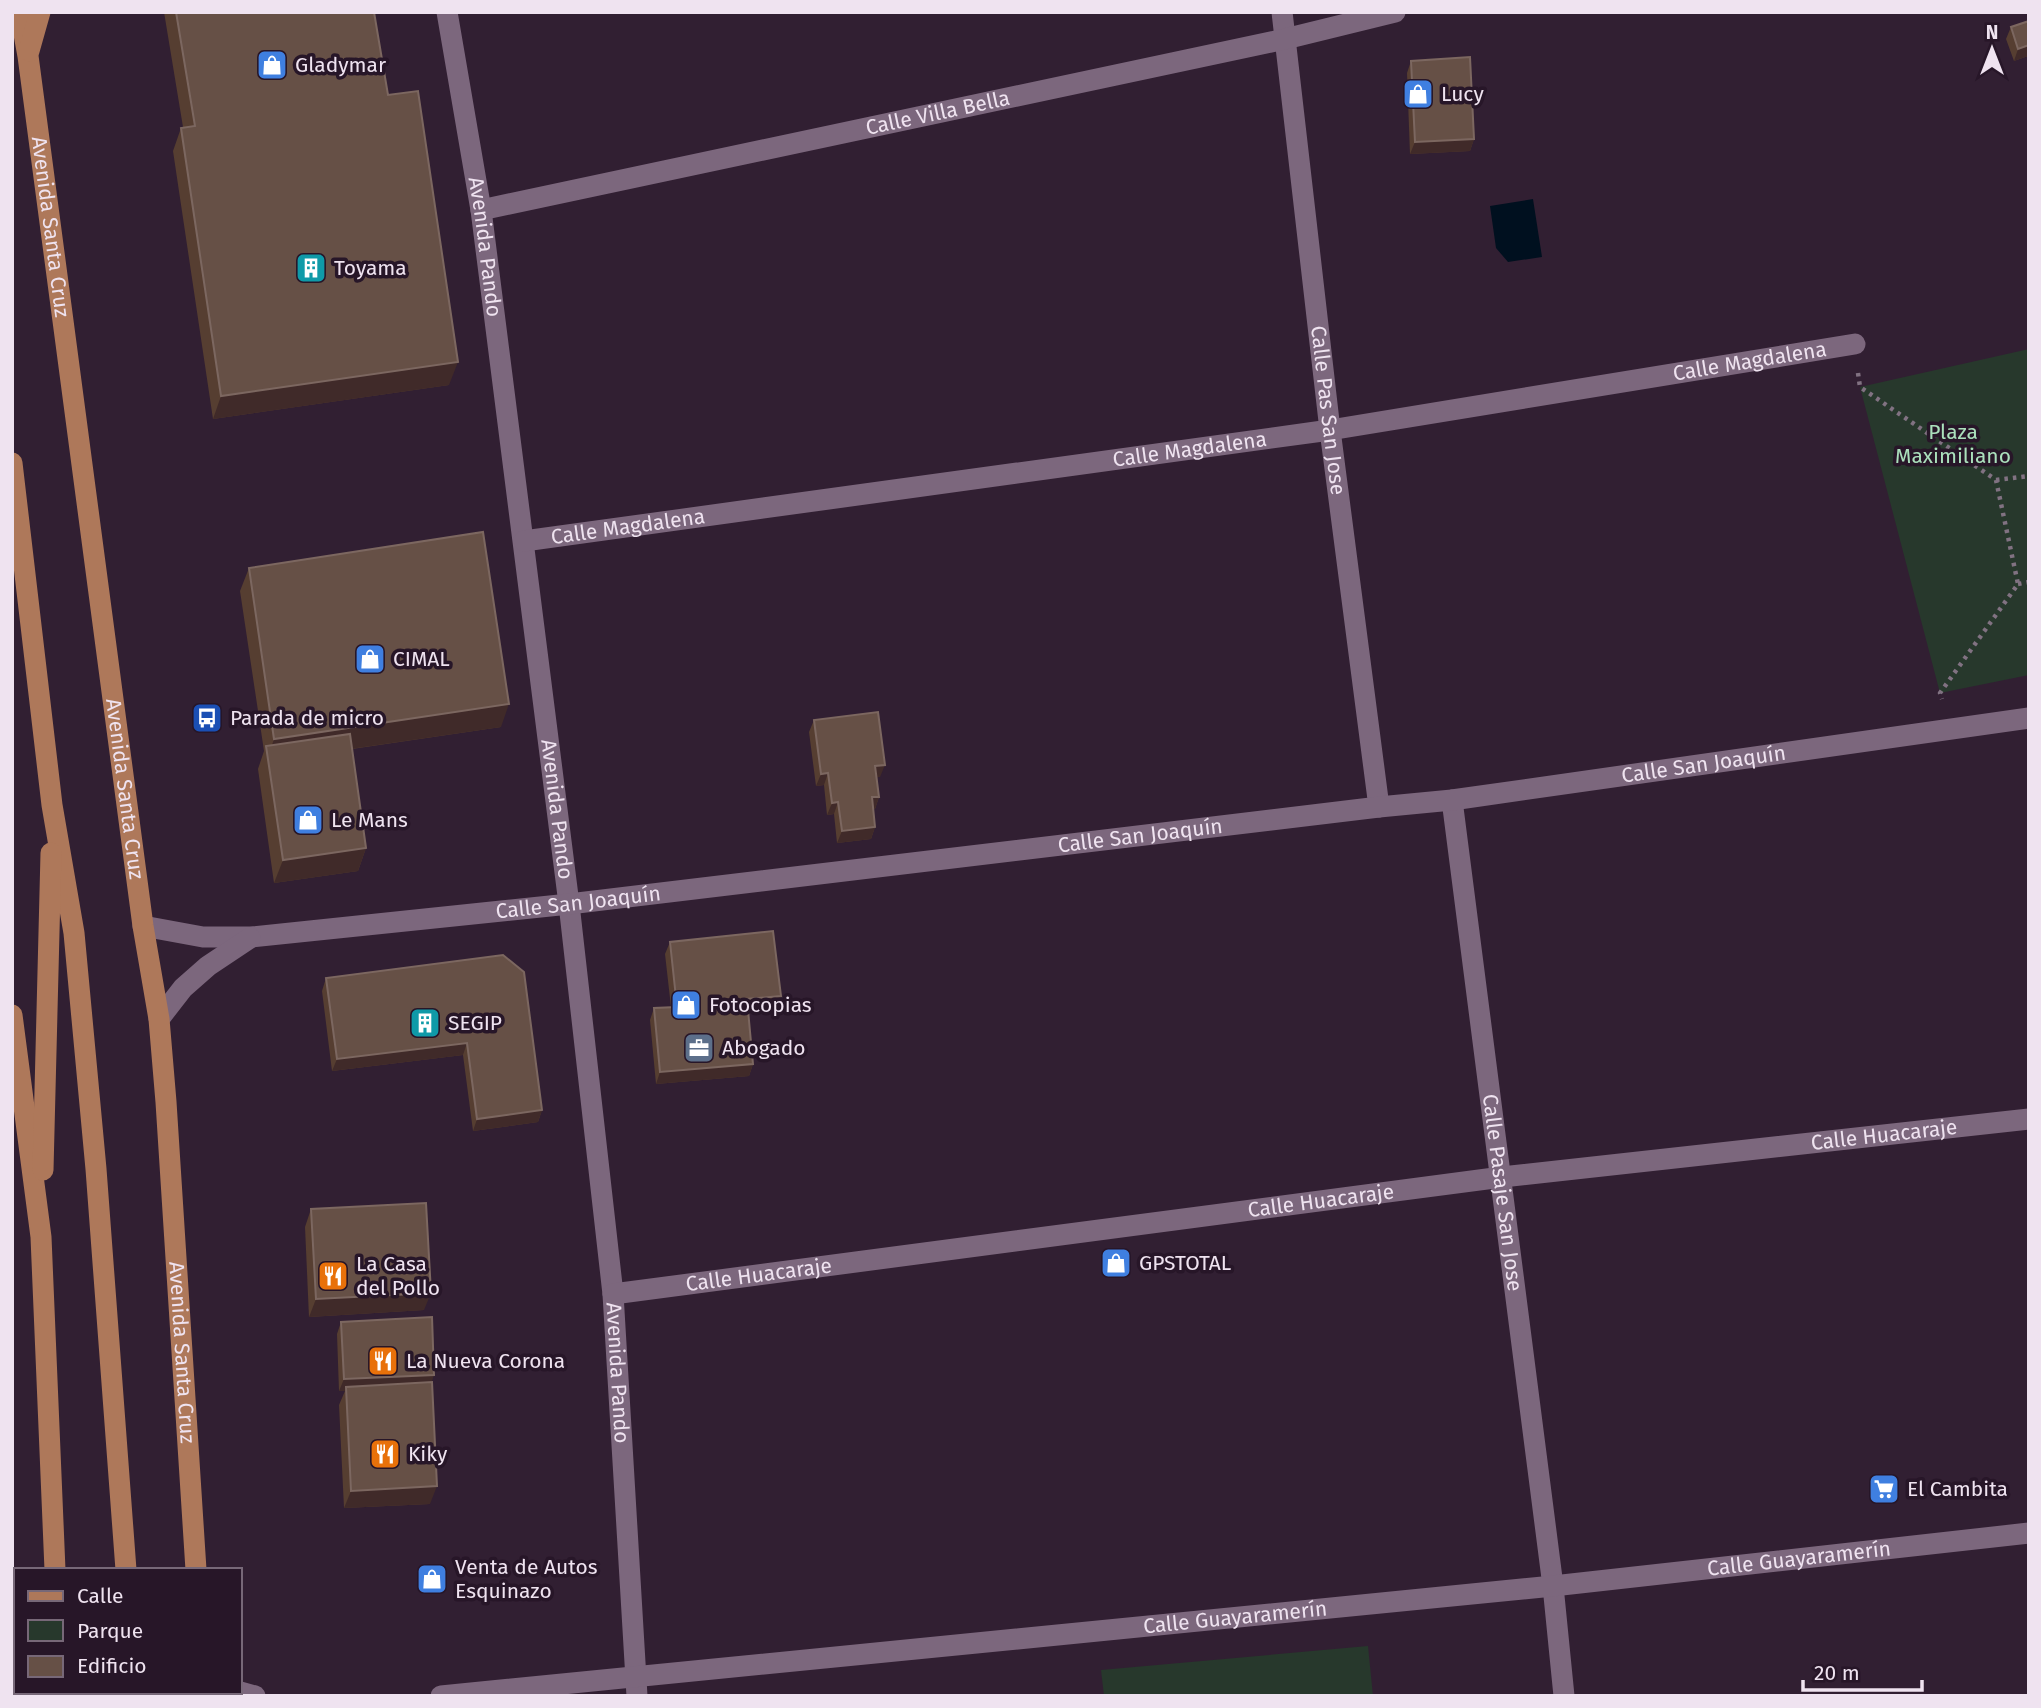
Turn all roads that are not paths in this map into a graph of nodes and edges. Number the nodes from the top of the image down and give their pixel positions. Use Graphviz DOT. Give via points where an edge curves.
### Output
graph roads {
  1 [pos="20,12"];
  2 [pos="40,12"];
  3 [pos="447,12"];
  4 [pos="1282,12"];
  5 [pos="1395,12"];
  6 [pos="1285,39"];
  7 [pos="28,56"];
  8 [pos="481,210"];
  9 [pos="1855,344"];
  10 [pos="1330,430"];
  11 [pos="12,463"];
  12 [pos="524,541"];
  13 [pos="2029,718"];
  14 [pos="1452,800"];
  15 [pos="52,805"];
  16 [pos="1379,807"];
  17 [pos="569,904"];
  18 [pos="144,926"];
  19 [pos="251,937"];
  20 [pos="12,1015"];
  21 [pos="159,1019"];
  22 [pos="2029,1119"];
  23 [pos="1502,1177"];
  24 [pos="41,1237"];
  25 [pos="613,1294"];
  26 [pos="2029,1533"];
  27 [pos="55,1568"];
  28 [pos="126,1568"];
  29 [pos="196,1568"];
  30 [pos="1553,1586"];
  31 [pos="636,1687"];
  32 [pos="441,1696"];
  33 [pos="1564,1696"];
  1 -- 7 [label="main road, Avenida Santa Cruz"];
  2 -- 7 [label="main road"];
  3 -- 8 [label="street, Avenida Pando"];
  4 -- 6 [label="street, Calle Pas San Jose"];
  5 -- 6 [label="street, Calle Villa Bella"];
  6 -- 8 [label="street, Calle Villa Bella"];
  6 -- 10 [label="street, Calle Pas San Jose"];
  7 -- 18 [label="main road, Avenida Santa Cruz"];
  8 -- 12 [label="street, Avenida Pando"];
  9 -- 10 [label="street, Calle Magdalena"];
  10 -- 12 [label="street, Calle Magdalena"];
  10 -- 16 [label="street, Calle Pas San Jose"];
  11 -- 15 [label="main road"];
  12 -- 17 [label="street, Avenida Pando"];
  13 -- 14 [label="street, Calle San Joaquín"];
  14 -- 16 [label="street, Calle San Joaquín"];
  14 -- 23 [label="street, Calle Pasaje San Jose"];
  15 -- 24 [label="main road"];
  15 -- 28 [label="main road" via="75,947"];
  16 -- 17 [label="street, Calle San Joaquín"];
  17 -- 19 [label="street, Calle San Joaquín"];
  17 -- 25 [label="street, Avenida Pando"];
  18 -- 19 [label="street, Calle San Joaquín" via="202,937"];
  18 -- 21 [label="main road, Avenida Santa Cruz"];
  19 -- 21 [label="street, Calle San Joaquín" via="183,988"];
  20 -- 24 [label="main road"];
  21 -- 29 [label="main road, Avenida Santa Cruz"];
  22 -- 23 [label="street, Calle Huacaraje"];
  23 -- 25 [label="street, Calle Huacaraje"];
  23 -- 30 [label="street, Calle Pasaje San Jose"];
  24 -- 27 [label="main road"];
  25 -- 31 [label="street, Avenida Pando"];
  26 -- 30 [label="street, Calle Guayaramerín"];
  30 -- 31 [label="street, Calle Guayaramerín"];
  30 -- 33 [label="street"];
  31 -- 32 [label="street, Calle Guayaramerín"];
}
